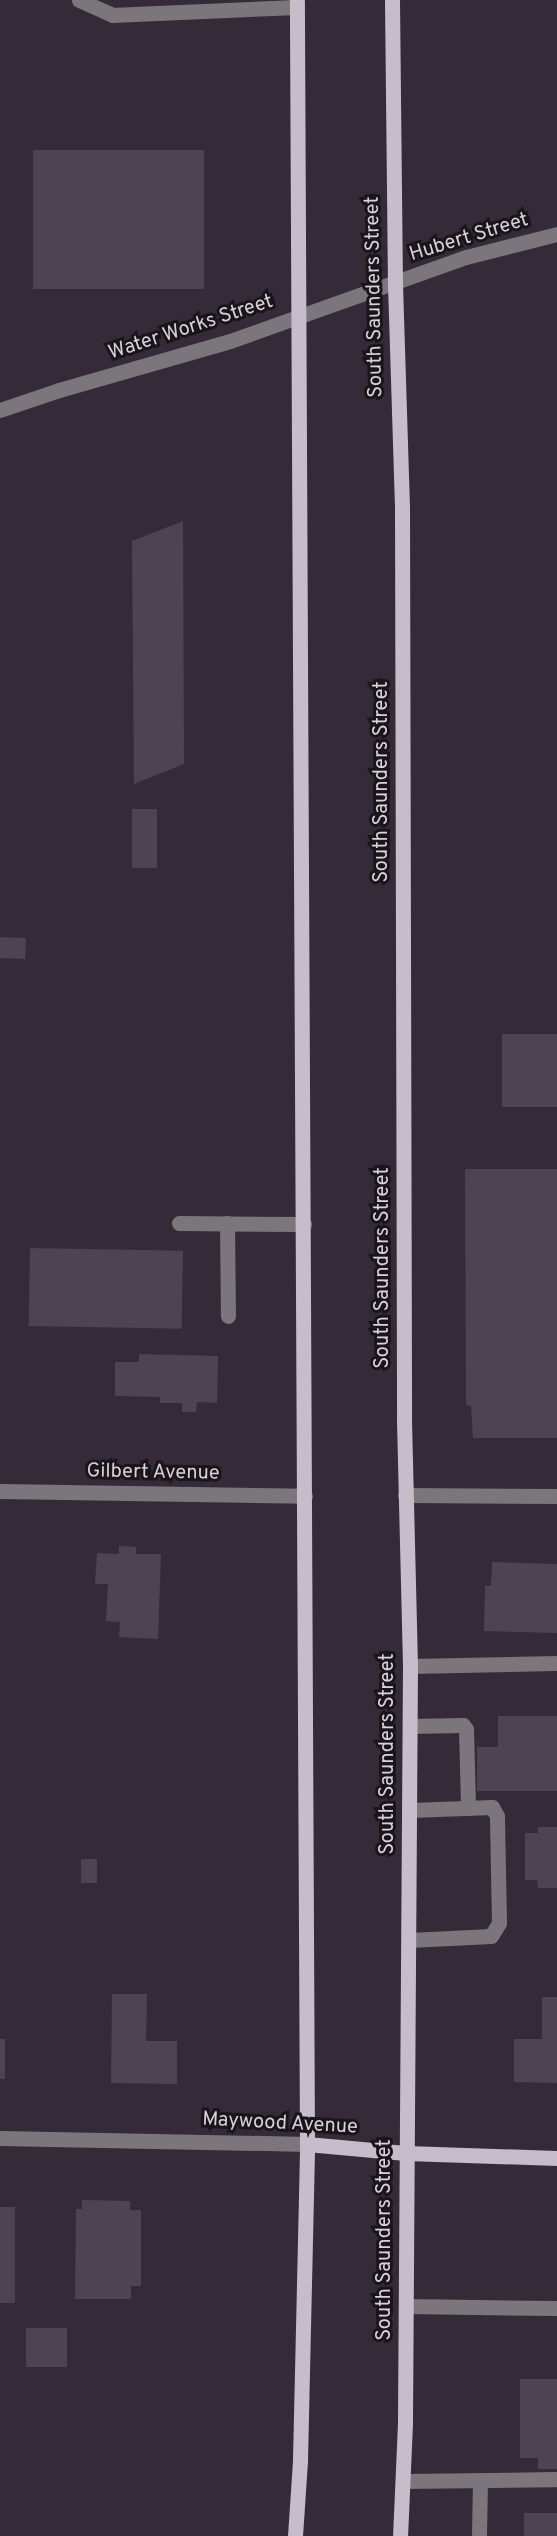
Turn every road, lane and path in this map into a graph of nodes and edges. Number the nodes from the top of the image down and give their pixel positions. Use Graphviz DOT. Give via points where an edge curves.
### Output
graph roads {
  1 [pos="79,0"];
  2 [pos="392,0"];
  3 [pos="297,3"];
  4 [pos="557,234"];
  5 [pos="395,284"];
  6 [pos="299,315"];
  7 [pos="0,410"];
  8 [pos="179,1223"];
  9 [pos="227,1223"];
  10 [pos="304,1224"];
  11 [pos="228,1316"];
  12 [pos="0,1491"];
  13 [pos="405,1495"];
  14 [pos="305,1496"];
  15 [pos="557,1496"];
  16 [pos="557,1663"];
  17 [pos="410,1666"];
  18 [pos="410,1726"];
  19 [pos="468,1808"];
  20 [pos="410,1810"];
  21 [pos="409,1941"];
  22 [pos="0,2138"];
  23 [pos="307,2144"];
  24 [pos="406,2154"];
  25 [pos="557,2158"];
  26 [pos="406,2306"];
  27 [pos="557,2308"];
  28 [pos="557,2479"];
  29 [pos="480,2480"];
  30 [pos="403,2481"];
  31 [pos="295,2536"];
  32 [pos="400,2536"];
  33 [pos="479,2536"];
  1 -- 3 [label="street" via="112,15"];
  2 -- 5 [label="main road, South Saunders Street"];
  3 -- 6 [label="main road"];
  4 -- 5 [label="street, Hubert Street" via="466,257"];
  5 -- 6 [label="street, Water Works Street"];
  5 -- 13 [label="main road, South Saunders Street" via="402,507"];
  6 -- 7 [label="street, Water Works Street" via="230,341"];
  6 -- 10 [label="main road"];
  8 -- 9 [label="street"];
  9 -- 10 [label="street"];
  9 -- 11 [label="street"];
  10 -- 14 [label="main road"];
  12 -- 14 [label="street, Gilbert Avenue"];
  13 -- 15 [label="street"];
  13 -- 17 [label="main road, South Saunders Street"];
  14 -- 23 [label="main road"];
  16 -- 17 [label="street"];
  17 -- 18 [label="main road, South Saunders Street"];
  18 -- 19 [label="street" via="463,1725 466,1729"];
  18 -- 20 [label="main road, South Saunders Street"];
  19 -- 20 [label="street"];
  19 -- 21 [label="street" via="492,1807 496,1816 499,1923 491,1936"];
  20 -- 21 [label="main road, South Saunders Street"];
  21 -- 24 [label="main road, South Saunders Street"];
  22 -- 23 [label="street, Maywood Avenue"];
  23 -- 24 [label="main road, Maywood Avenue"];
  23 -- 31 [label="main road"];
  24 -- 25 [label="main road, Maywood Avenue"];
  24 -- 26 [label="main road, South Saunders Street"];
  26 -- 27 [label="street"];
  26 -- 30 [label="main road, South Saunders Street"];
  28 -- 29 [label="street"];
  29 -- 30 [label="street"];
  29 -- 33 [label="street"];
  30 -- 32 [label="main road, South Saunders Street"];
}
